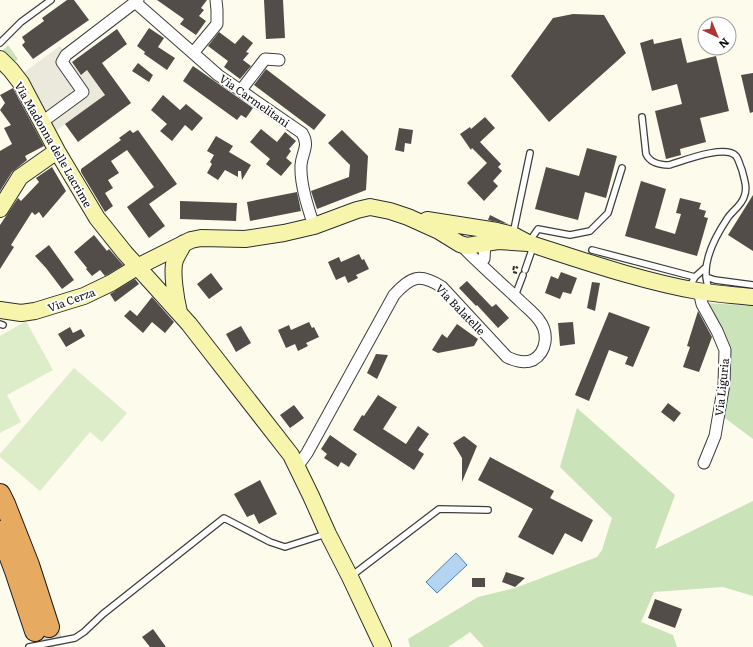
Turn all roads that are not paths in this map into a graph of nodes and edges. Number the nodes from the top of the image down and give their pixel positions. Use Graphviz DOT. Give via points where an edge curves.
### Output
graph roads {
  1 [pos="51,0"];
  2 [pos="216,0"];
  3 [pos="136,1"];
  4 [pos="0,43"];
  5 [pos="193,53"];
  6 [pos="0,59"];
  7 [pos="279,60"];
  8 [pos="241,90"];
  9 [pos="642,117"];
  10 [pos="42,122"];
  11 [pos="57,151"];
  12 [pos="530,153"];
  13 [pos="622,168"];
  14 [pos="0,210"];
  15 [pos="408,217"];
  16 [pos="314,226"];
  17 [pos="473,227"];
  18 [pos="513,234"];
  19 [pos="460,244"];
  20 [pos="531,244"];
  21 [pos="489,248"];
  22 [pos="592,250"];
  23 [pos="170,260"];
  24 [pos="603,260"];
  25 [pos="706,266"];
  26 [pos="137,267"];
  27 [pos="488,271"];
  28 [pos="706,277"];
  29 [pos="150,281"];
  30 [pos="753,285"];
  31 [pos="698,288"];
  32 [pos="515,297"];
  33 [pos="753,297"];
  34 [pos="179,312"];
  35 [pos="1,320"];
  36 [pos="704,463"];
  37 [pos="297,467"];
  38 [pos="0,494"];
  39 [pos="488,510"];
  40 [pos="0,531"];
  41 [pos="328,534"];
  42 [pos="350,577"];
  43 [pos="38,635"];
  44 [pos="383,647"];
  1 -- 4 [label="lane" via="21,22"];
  2 -- 5 [label="street" via="217,24"];
  3 -- 5 [label="street, Via Carmelitani"];
  3 -- 10 [label="street" via="66,55 62,62 84,92"];
  5 -- 8 [label="street, Via Carmelitani" via="218,75"];
  6 -- 10 [label="main road, Via Madonna delle Lacrime" via="21,83"];
  7 -- 8 [label="street" via="265,59"];
  8 -- 16 [label="street, Via Carmelitani" via="302,133 306,148 301,165 304,193"];
  9 -- 25 [label="lane" via="646,154 648,158 662,165 722,151 737,157 746,186 744,199 728,218 713,244"];
  10 -- 11 [label="main road, Via Madonna delle Lacrime"];
  11 -- 14 [label="main road" via="20,177"];
  11 -- 26 [label="main road, Via Madonna delle Lacrime" via="97,218"];
  12 -- 18 [label="lane"];
  13 -- 20 [label="lane" via="608,213 590,231 570,235 538,229"];
  15 -- 16 [label="main road, Via Cerza" via="370,207"];
  15 -- 17 [label="main road"];
  15 -- 19 [label="main road"];
  16 -- 23 [label="main road, Via Cerza" via="245,239 191,240 184,243"];
  17 -- 18 [label="main road"];
  17 -- 21 [label="street"];
  18 -- 20 [label="main road"];
  19 -- 21 [label="main road"];
  19 -- 27 [label="street, Via Balatelle"];
  20 -- 21 [label="main road"];
  20 -- 24 [label="main road"];
  20 -- 32 [label="lane"];
  21 -- 27 [label="street"];
  22 -- 24 [label="lane"];
  23 -- 26 [label="main road, Via Cerza"];
  23 -- 29 [label="main road" via="157,267"];
  23 -- 34 [label="main road"];
  24 -- 31 [label="main road" via="631,275"];
  25 -- 28 [label="lane"];
  25 -- 31 [label="lane"];
  26 -- 29 [label="main road, Via Madonna delle Lacrime"];
  26 -- 35 [label="main road, Via Cerza" via="84,296"];
  27 -- 32 [label="street, Via Balatelle"];
  28 -- 30 [label="lane"];
  28 -- 31 [label="lane"];
  29 -- 34 [label="main road, Via Madonna delle Lacrime"];
  31 -- 33 [label="main road"];
  31 -- 36 [label="street, Via Liguria" via="702,304 725,350 724,384 715,436"];
  32 -- 37 [label="street, Via Balatelle" via="540,321 544,330 546,342 542,351 537,358 528,362 516,362 507,357 442,287 432,280 415,279 405,284 394,295"];
  34 -- 37 [label="main road, Via Madonna delle Lacrime" via="238,385 291,455"];
  37 -- 41 [label="main road, Via Madonna delle Lacrime"];
  38 -- 43 [label="highway" via="29,565"];
  39 -- 42 [label="lane" via="439,509"];
  40 -- 43 [label="highway"];
  41 -- 42 [label="main road, Via Madonna delle Lacrime"];
  41 -- 43 [label="lane" via="285,547 224,518 75,638"];
  42 -- 44 [label="main road, Via Madonna delle Lacrime"];
}
